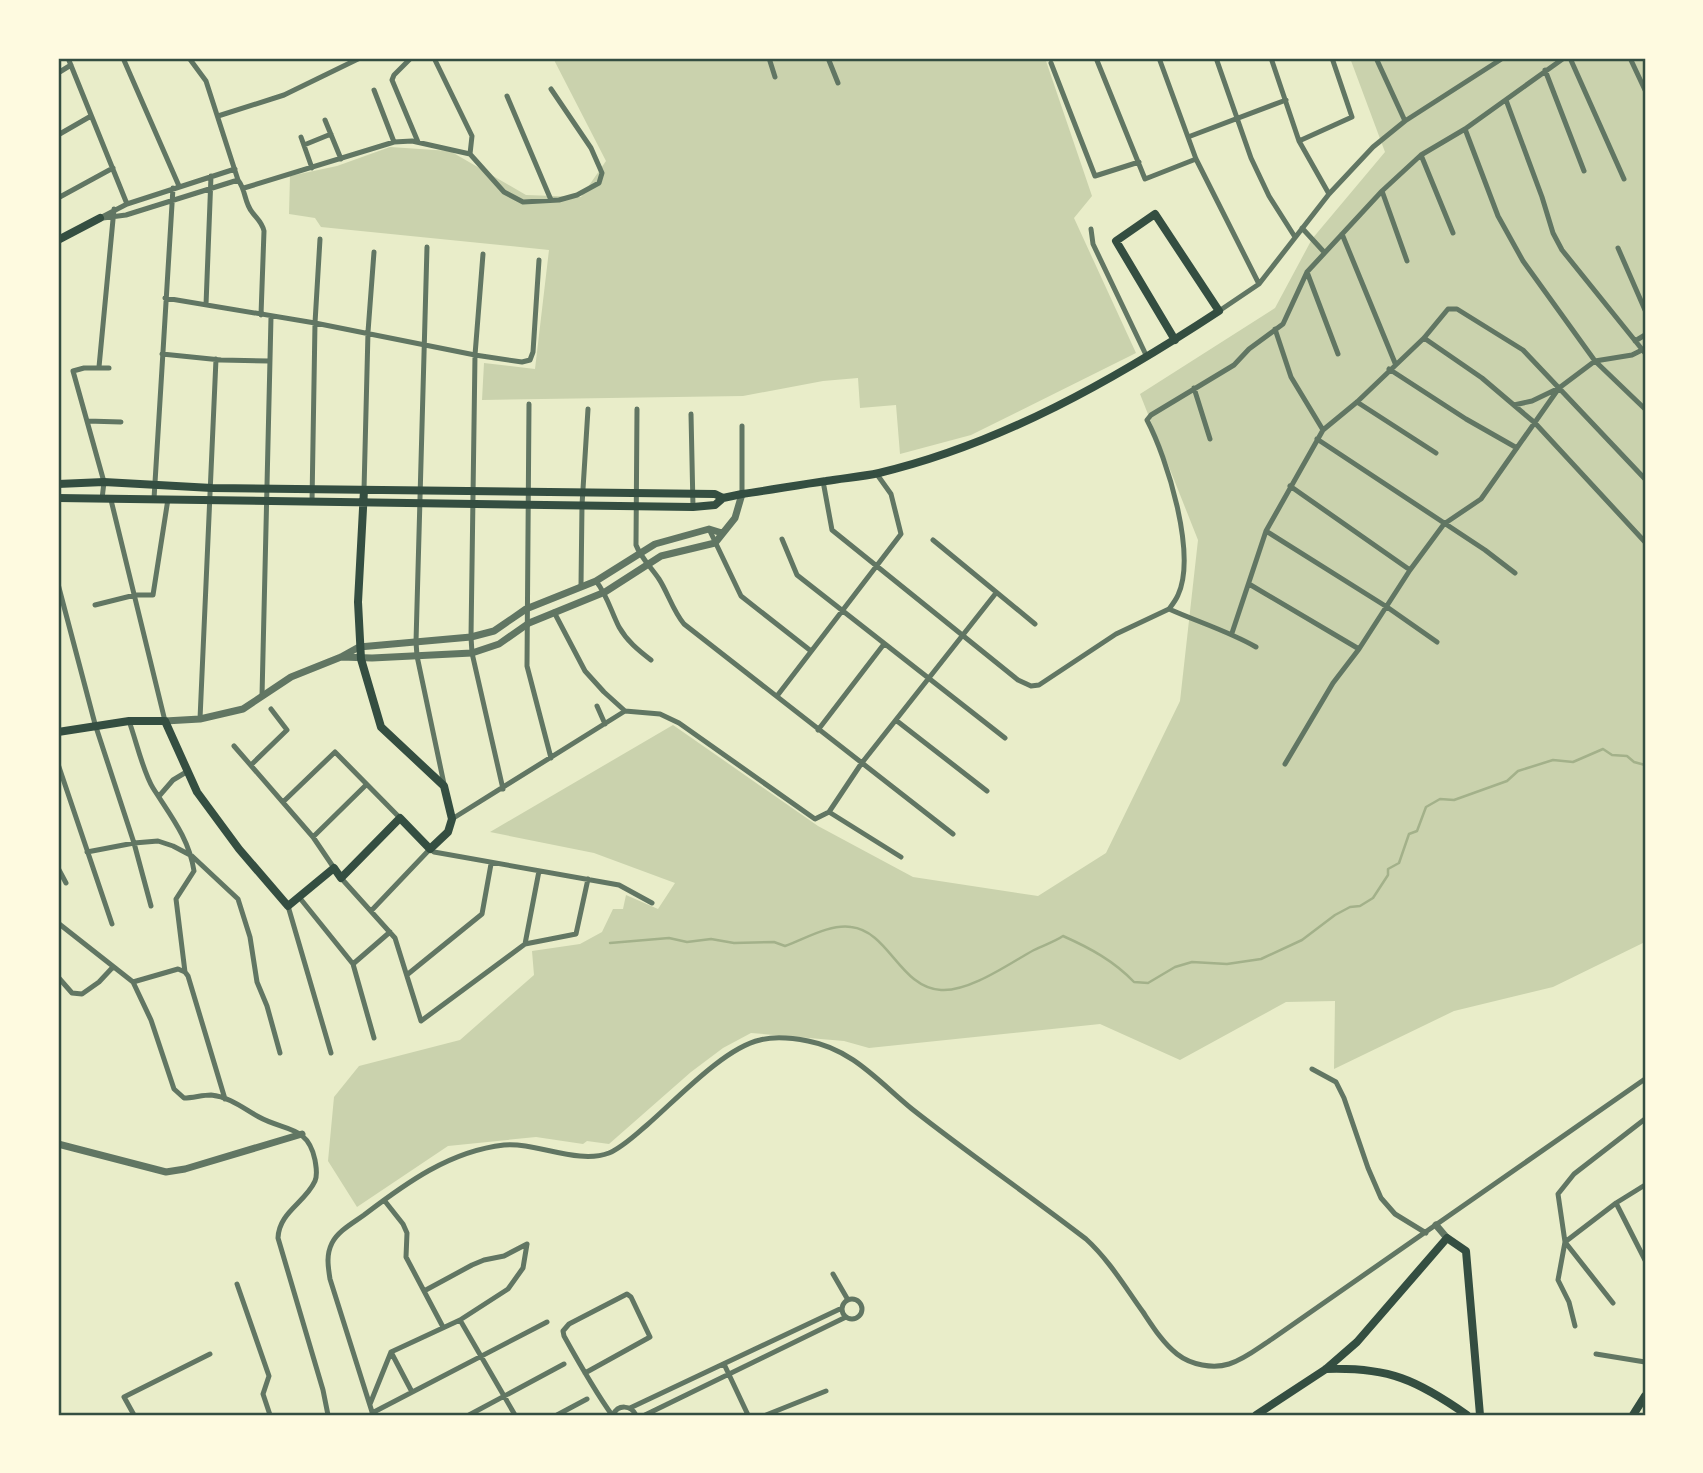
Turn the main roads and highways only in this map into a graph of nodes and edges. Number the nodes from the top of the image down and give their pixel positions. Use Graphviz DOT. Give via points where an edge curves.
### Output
graph roads {
  1 [pos="100,218"];
  2 [pos="58,240"];
  3 [pos="1175,340"];
  4 [pos="58,484"];
  5 [pos="364,490"];
  6 [pos="58,498"];
  7 [pos="723,498"];
  8 [pos="364,502"];
  9 [pos="58,732"];
  10 [pos="1326,1369"];
  11 [pos="1645,1396"];
  12 [pos="1256,1415"];
  13 [pos="1467,1415"];
  14 [pos="1480,1415"];
  15 [pos="1633,1415"];
  1 -- 2 [label="main road"];
  3 -- 3 [label="main road" via="1116,241 1155,214 1219,311"];
  3 -- 7 [label="main road" via="1074,397 977,442 876,474"];
  4 -- 5 [label="main road"];
  5 -- 7 [label="main road" via="715,494"];
  5 -- 8 [label="main road"];
  6 -- 8 [label="main road"];
  7 -- 8 [label="main road" via="715,505 693,507"];
  8 -- 9 [label="main road" via="360,659 381,727 444,786 452,819 448,832 430,849 400,818 341,878 334,867 288,906 197,792 165,721 95,724"];
  10 -- 12 [label="main road"];
  10 -- 13 [label="main road" via="1388,1373 1416,1383"];
  10 -- 14 [label="main road" via="1357,1342 1447,1238 1466,1251"];
  11 -- 15 [label="main road"];
}
